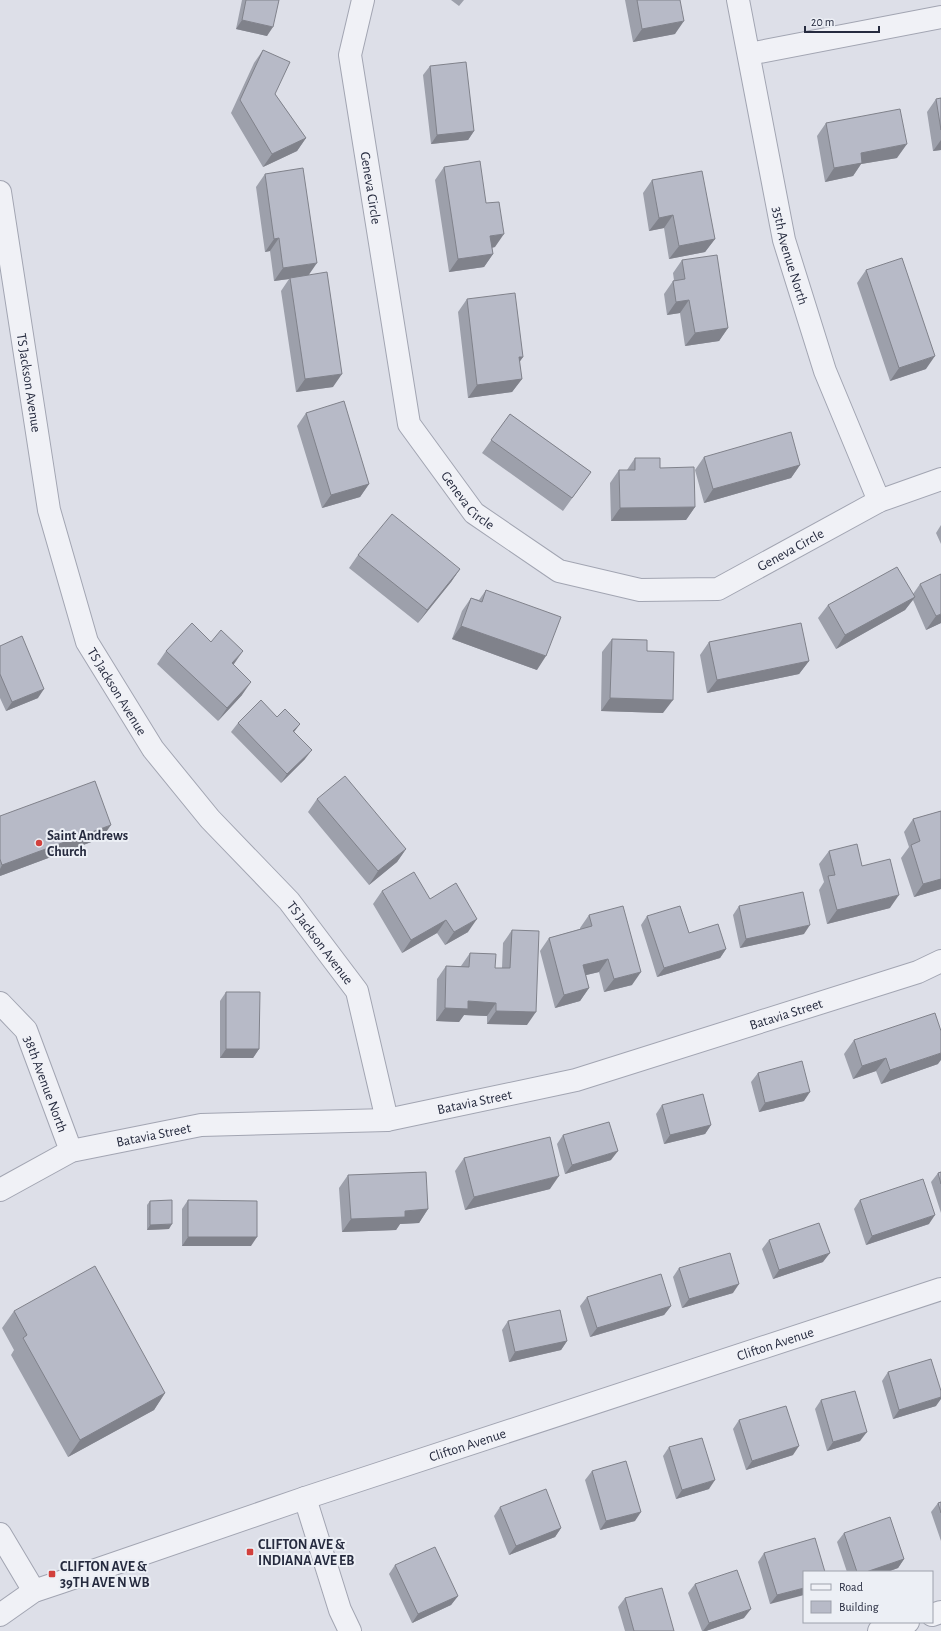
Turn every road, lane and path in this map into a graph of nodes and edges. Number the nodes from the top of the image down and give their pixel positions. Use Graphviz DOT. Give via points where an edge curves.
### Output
graph roads {
  1 [pos="363,0"];
  2 [pos="738,0"];
  3 [pos="941,17"];
  4 [pos="749,54"];
  5 [pos="0,192"];
  6 [pos="941,479"];
  7 [pos="879,501"];
  8 [pos="941,961"];
  9 [pos="0,1003"];
  10 [pos="387,1120"];
  11 [pos="70,1151"];
  12 [pos="0,1190"];
  13 [pos="941,1289"];
  14 [pos="305,1498"];
  15 [pos="0,1534"];
  16 [pos="34,1591"];
  17 [pos="0,1615"];
  18 [pos="905,1623"];
  19 [pos="350,1631"];
  20 [pos="879,1631"];
  1 -- 7 [label="street, Geneva Circle" via="350,55 409,424 474,513 559,571 640,590 718,589"];
  2 -- 4 [label="street, 35th Avenue North"];
  3 -- 4 [label="street"];
  4 -- 7 [label="street, 35th Avenue North" via="784,240 825,372"];
  5 -- 10 [label="street, TS Jackson Avenue" via="48,510 86,642 153,749 210,819 289,901 357,991"];
  6 -- 7 [label="street, Geneva Circle"];
  8 -- 10 [label="street, Batavia Street" via="918,972 576,1080"];
  9 -- 11 [label="street, 38th Avenue North" via="26,1030"];
  10 -- 11 [label="street, Batavia Street" via="201,1125"];
  11 -- 12 [label="street, Batavia Street"];
  13 -- 14 [label="street, Clifton Avenue"];
  14 -- 16 [label="street, Clifton Avenue"];
  14 -- 19 [label="street" via="340,1610"];
  15 -- 16 [label="street"];
  16 -- 17 [label="street, Clifton Avenue"];
  18 -- 20 [label="street"];
}
